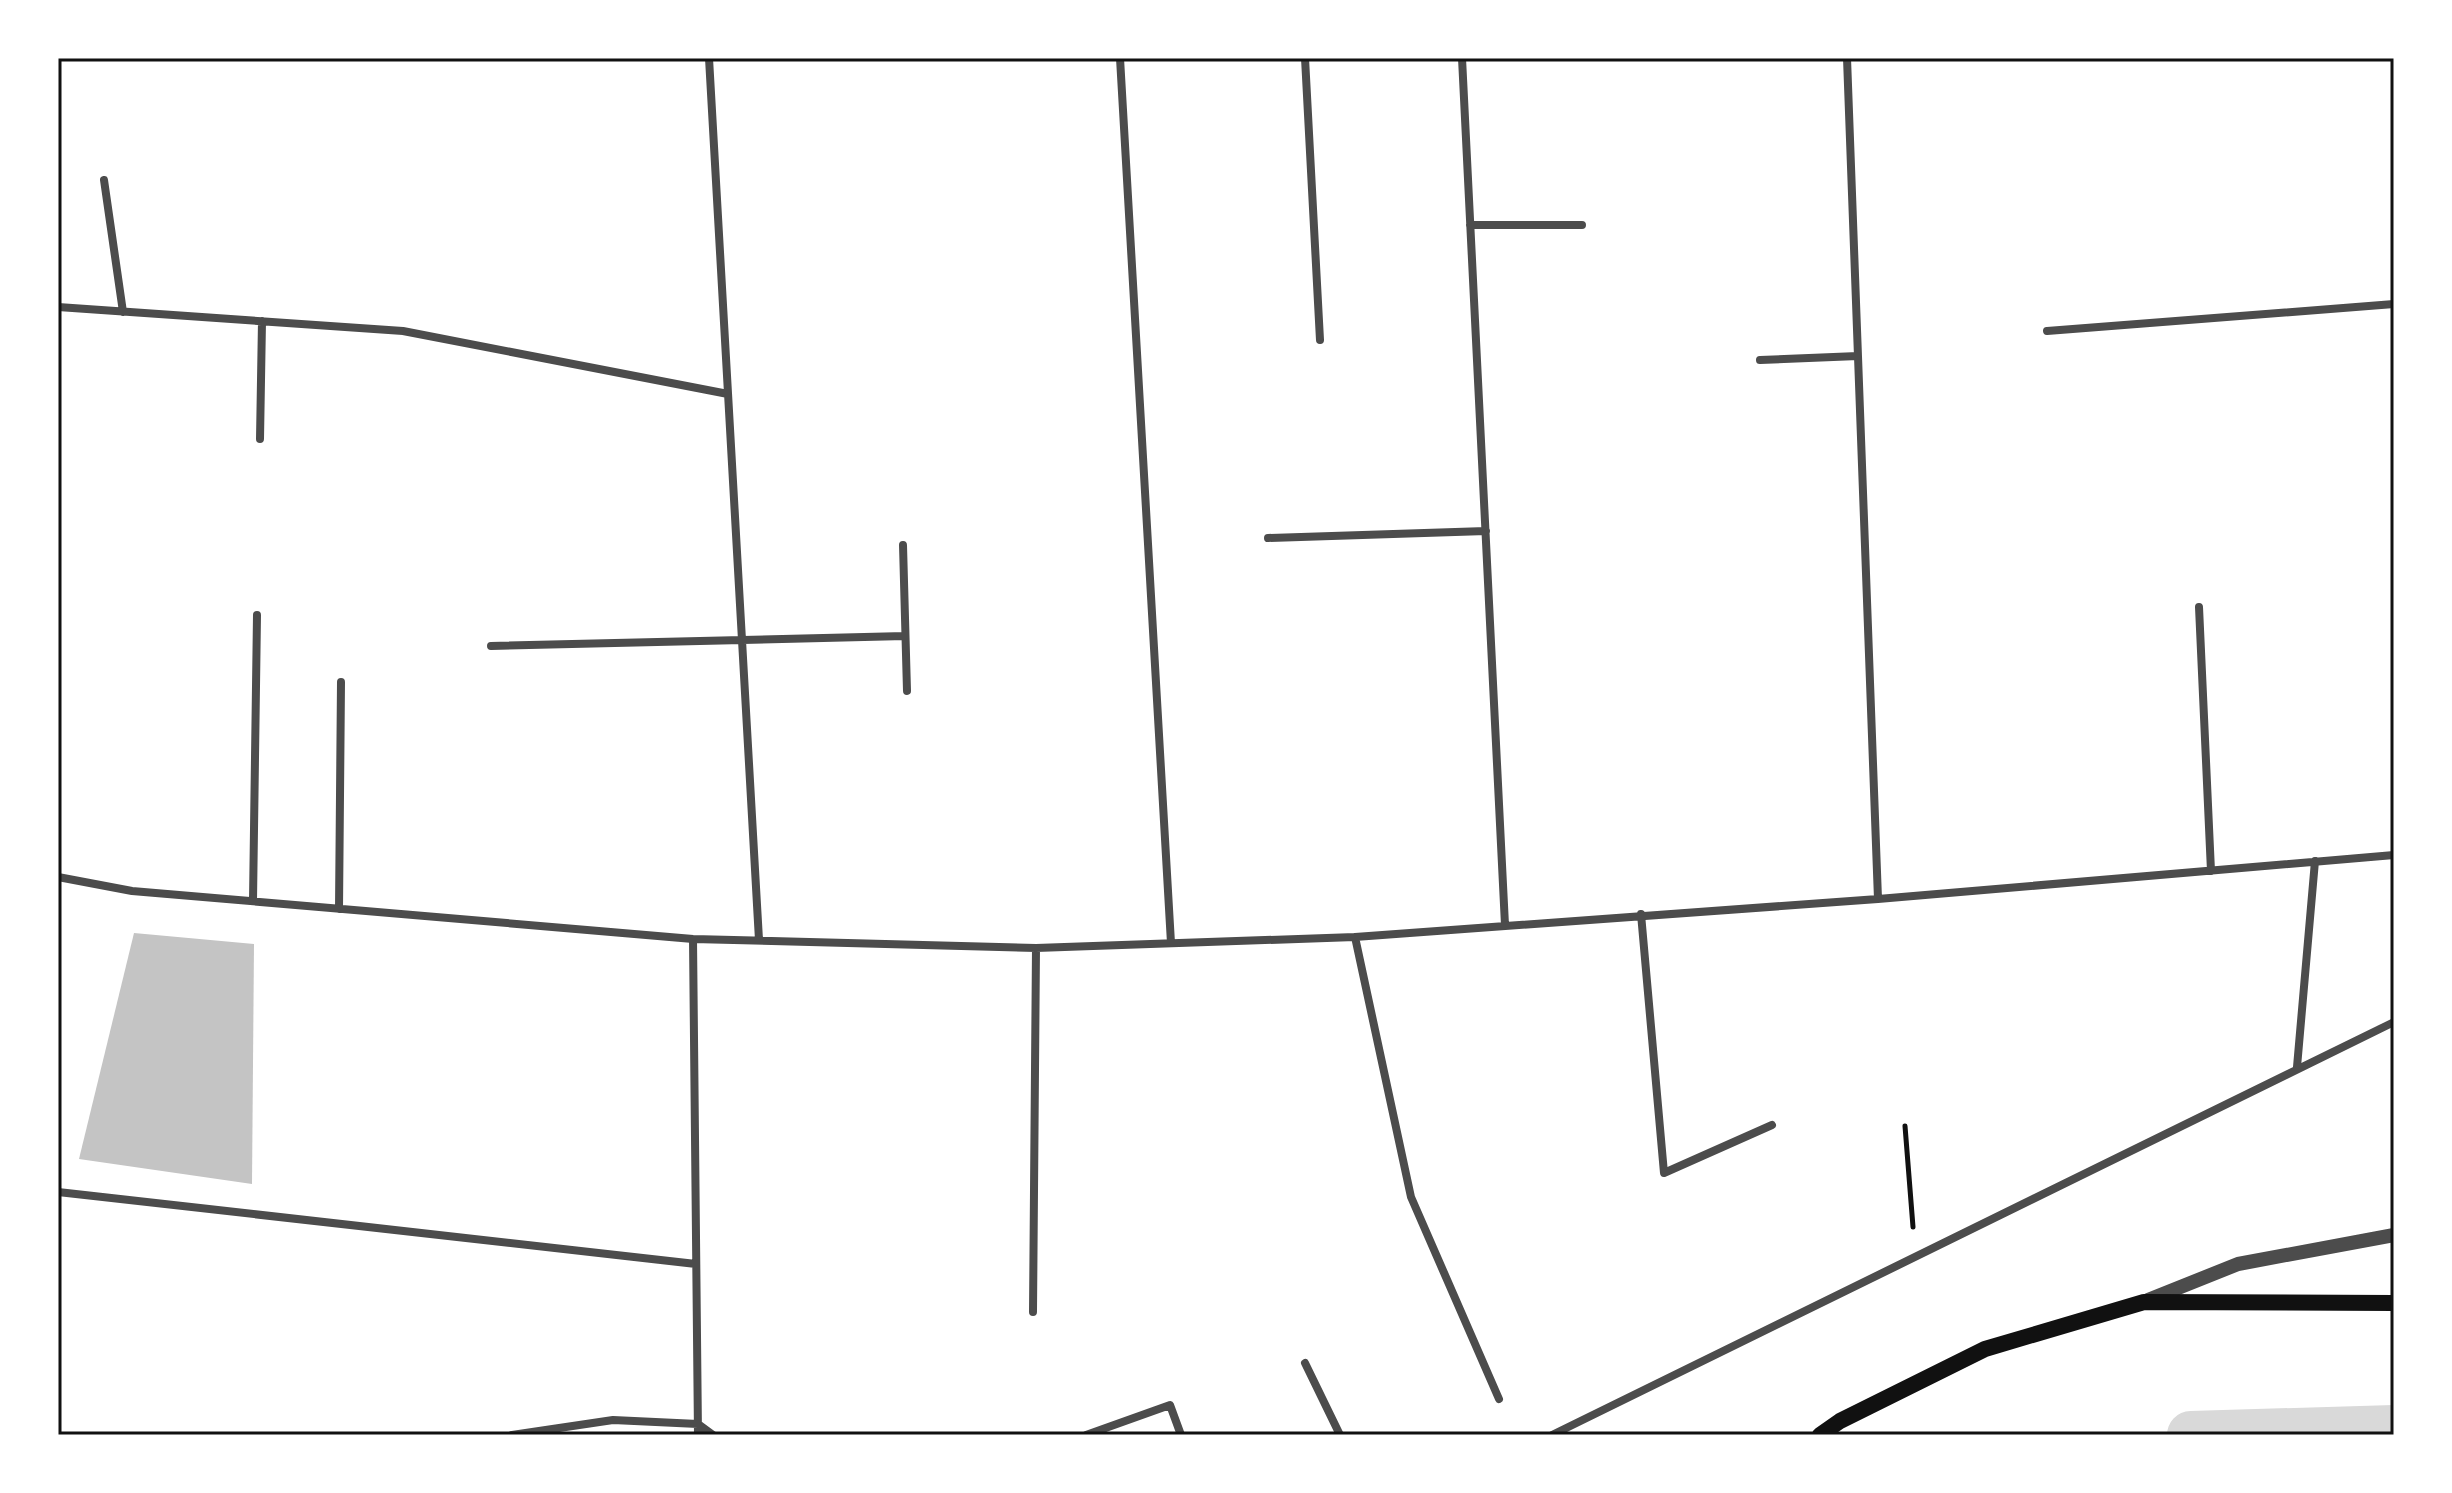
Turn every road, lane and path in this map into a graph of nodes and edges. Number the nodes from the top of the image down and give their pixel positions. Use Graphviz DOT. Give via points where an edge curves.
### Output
graph roads {
  1 [pos="709,58"];
  2 [pos="1120,58"];
  3 [pos="1305,58"];
  4 [pos="1462,58"];
  5 [pos="1847,58"];
  6 [pos="104,180"];
  7 [pos="1470,225"];
  8 [pos="1582,225"];
  9 [pos="2394,304"];
  10 [pos="58,307"];
  11 [pos="123,312"];
  12 [pos="262,321"];
  13 [pos="2047,331"];
  14 [pos="1320,340"];
  15 [pos="1858,356"];
  16 [pos="1760,360"];
  17 [pos="728,394"];
  18 [pos="260,439"];
  19 [pos="1486,531"];
  20 [pos="1268,538"];
  21 [pos="903,545"];
  22 [pos="2199,607"];
  23 [pos="257,615"];
  24 [pos="905,636"];
  25 [pos="741,641"];
  26 [pos="491,646"];
  27 [pos="341,682"];
  28 [pos="907,691"];
  29 [pos="2394,855"];
  30 [pos="2315,861"];
  31 [pos="2211,871"];
  32 [pos="58,877"];
  33 [pos="1878,899"];
  34 [pos="253,901"];
  35 [pos="339,909"];
  36 [pos="1641,914"];
  37 [pos="1505,925"];
  38 [pos="1355,937"];
  39 [pos="693,939"];
  40 [pos="759,940"];
  41 [pos="1171,943"];
  42 [pos="1036,948"];
  43 [pos="2394,1022"];
  44 [pos="2297,1067"];
  45 [pos="1772,1125"];
  46 [pos="1905,1126"];
  47 [pos="58,1192"];
  48 [pos="2394,1235"];
  49 [pos="1916,1259"];
  50 [pos="696,1264"];
  51 [pos="2144,1302"];
  52 [pos="2394,1303"];
  53 [pos="1033,1312"];
  54 [pos="1305,1363"];
  55 [pos="1499,1399"];
  56 [pos="698,1424"];
  57 [pos="512,1435"];
  58 [pos="698,1435"];
  59 [pos="713,1435"];
  60 [pos="1086,1435"];
  61 [pos="1181,1435"];
  62 [pos="1340,1435"];
  63 [pos="1552,1435"];
  64 [pos="1820,1435"];
  1 -- 17 [label="street"];
  2 -- 41 [label="street"];
  3 -- 14 [label="street"];
  4 -- 7 [label="street"];
  5 -- 15 [label="street"];
  6 -- 11 [label="street"];
  7 -- 8 [label="street"];
  7 -- 19 [label="street"];
  9 -- 13 [label="street"];
  10 -- 11 [label="street"];
  11 -- 12 [label="street"];
  12 -- 17 [label="street" via="403,331"];
  12 -- 18 [label="street"];
  15 -- 16 [label="street"];
  15 -- 33 [label="street"];
  17 -- 25 [label="street"];
  19 -- 20 [label="street"];
  19 -- 37 [label="street"];
  21 -- 24 [label="street"];
  22 -- 31 [label="street"];
  23 -- 34 [label="street"];
  24 -- 25 [label="street"];
  24 -- 28 [label="street"];
  25 -- 26 [label="street"];
  25 -- 40 [label="street"];
  27 -- 35 [label="street"];
  29 -- 30 [label="street"];
  30 -- 31 [label="street"];
  30 -- 44 [label="street"];
  31 -- 33 [label="street"];
  32 -- 34 [label="street" via="132,891"];
  33 -- 36 [label="street"];
  34 -- 35 [label="street"];
  35 -- 39 [label="street"];
  36 -- 37 [label="street"];
  36 -- 45 [label="street" via="1664,1173"];
  37 -- 38 [label="street"];
  38 -- 41 [label="street"];
  38 -- 55 [label="street" via="1411,1197"];
  39 -- 40 [label="street"];
  39 -- 50 [label="street"];
  40 -- 42 [label="street"];
  41 -- 42 [label="street"];
  42 -- 53 [label="street"];
  43 -- 44 [label="street"];
  44 -- 49 [label="street"];
  46 -- 49 [label="path"];
  47 -- 50 [label="street"];
  48 -- 51 [label="street" via="2238,1264"];
  49 -- 63 [label="street"];
  50 -- 56 [label="street"];
  51 -- 52 [label="main road"];
  51 -- 64 [label="main road" via="1985,1349"];
  54 -- 62 [label="street"];
  56 -- 57 [label="street" via="613,1420"];
  56 -- 58 [label="street"];
  56 -- 59 [label="street"];
  60 -- 61 [label="street" via="1170,1405"];
}
